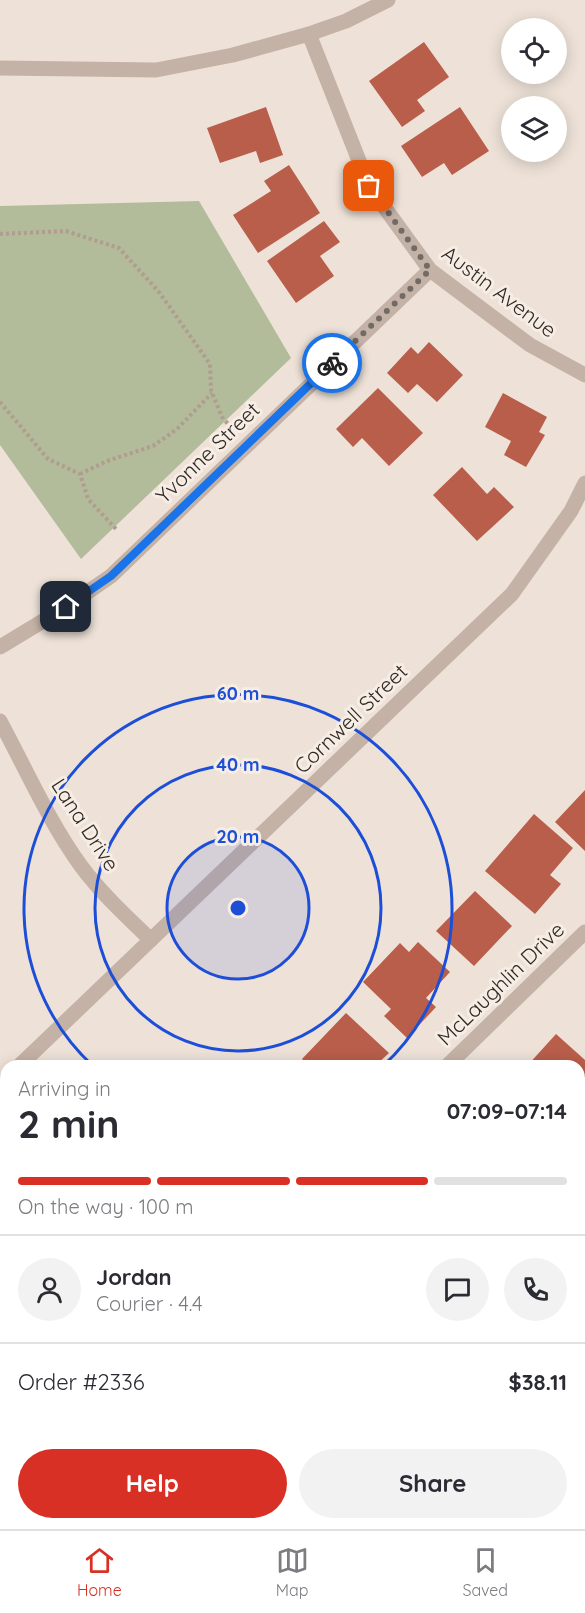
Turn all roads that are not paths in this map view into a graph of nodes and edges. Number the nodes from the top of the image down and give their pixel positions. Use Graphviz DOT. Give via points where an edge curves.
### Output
graph roads {
  1 [pos="388,0"];
  2 [pos="309,34"];
  3 [pos="0,68"];
  4 [pos="430,270"];
  5 [pos="585,375"];
  6 [pos="585,483"];
  7 [pos="0,647"];
  8 [pos="0,721"];
  9 [pos="585,932"];
  10 [pos="151,940"];
  11 [pos="25,1060"];
  12 [pos="453,1060"];
  1 -- 2 [label="street"];
  2 -- 3 [label="street" via="233,55 156,70"];
  2 -- 4 [label="street, Austin Avenue" via="369,186"];
  4 -- 5 [label="street, Austin Avenue" via="530,345"];
  4 -- 7 [label="street, Yvonne Street" via="111,576"];
  6 -- 10 [label="street, Cornwell Street" via="571,511 512,594"];
  8 -- 10 [label="street, Lana Drive" via="81,866"];
  9 -- 12 [label="street, McLaughlin Drive"];
  10 -- 11 [label="street, Cornwell Street"];
}
